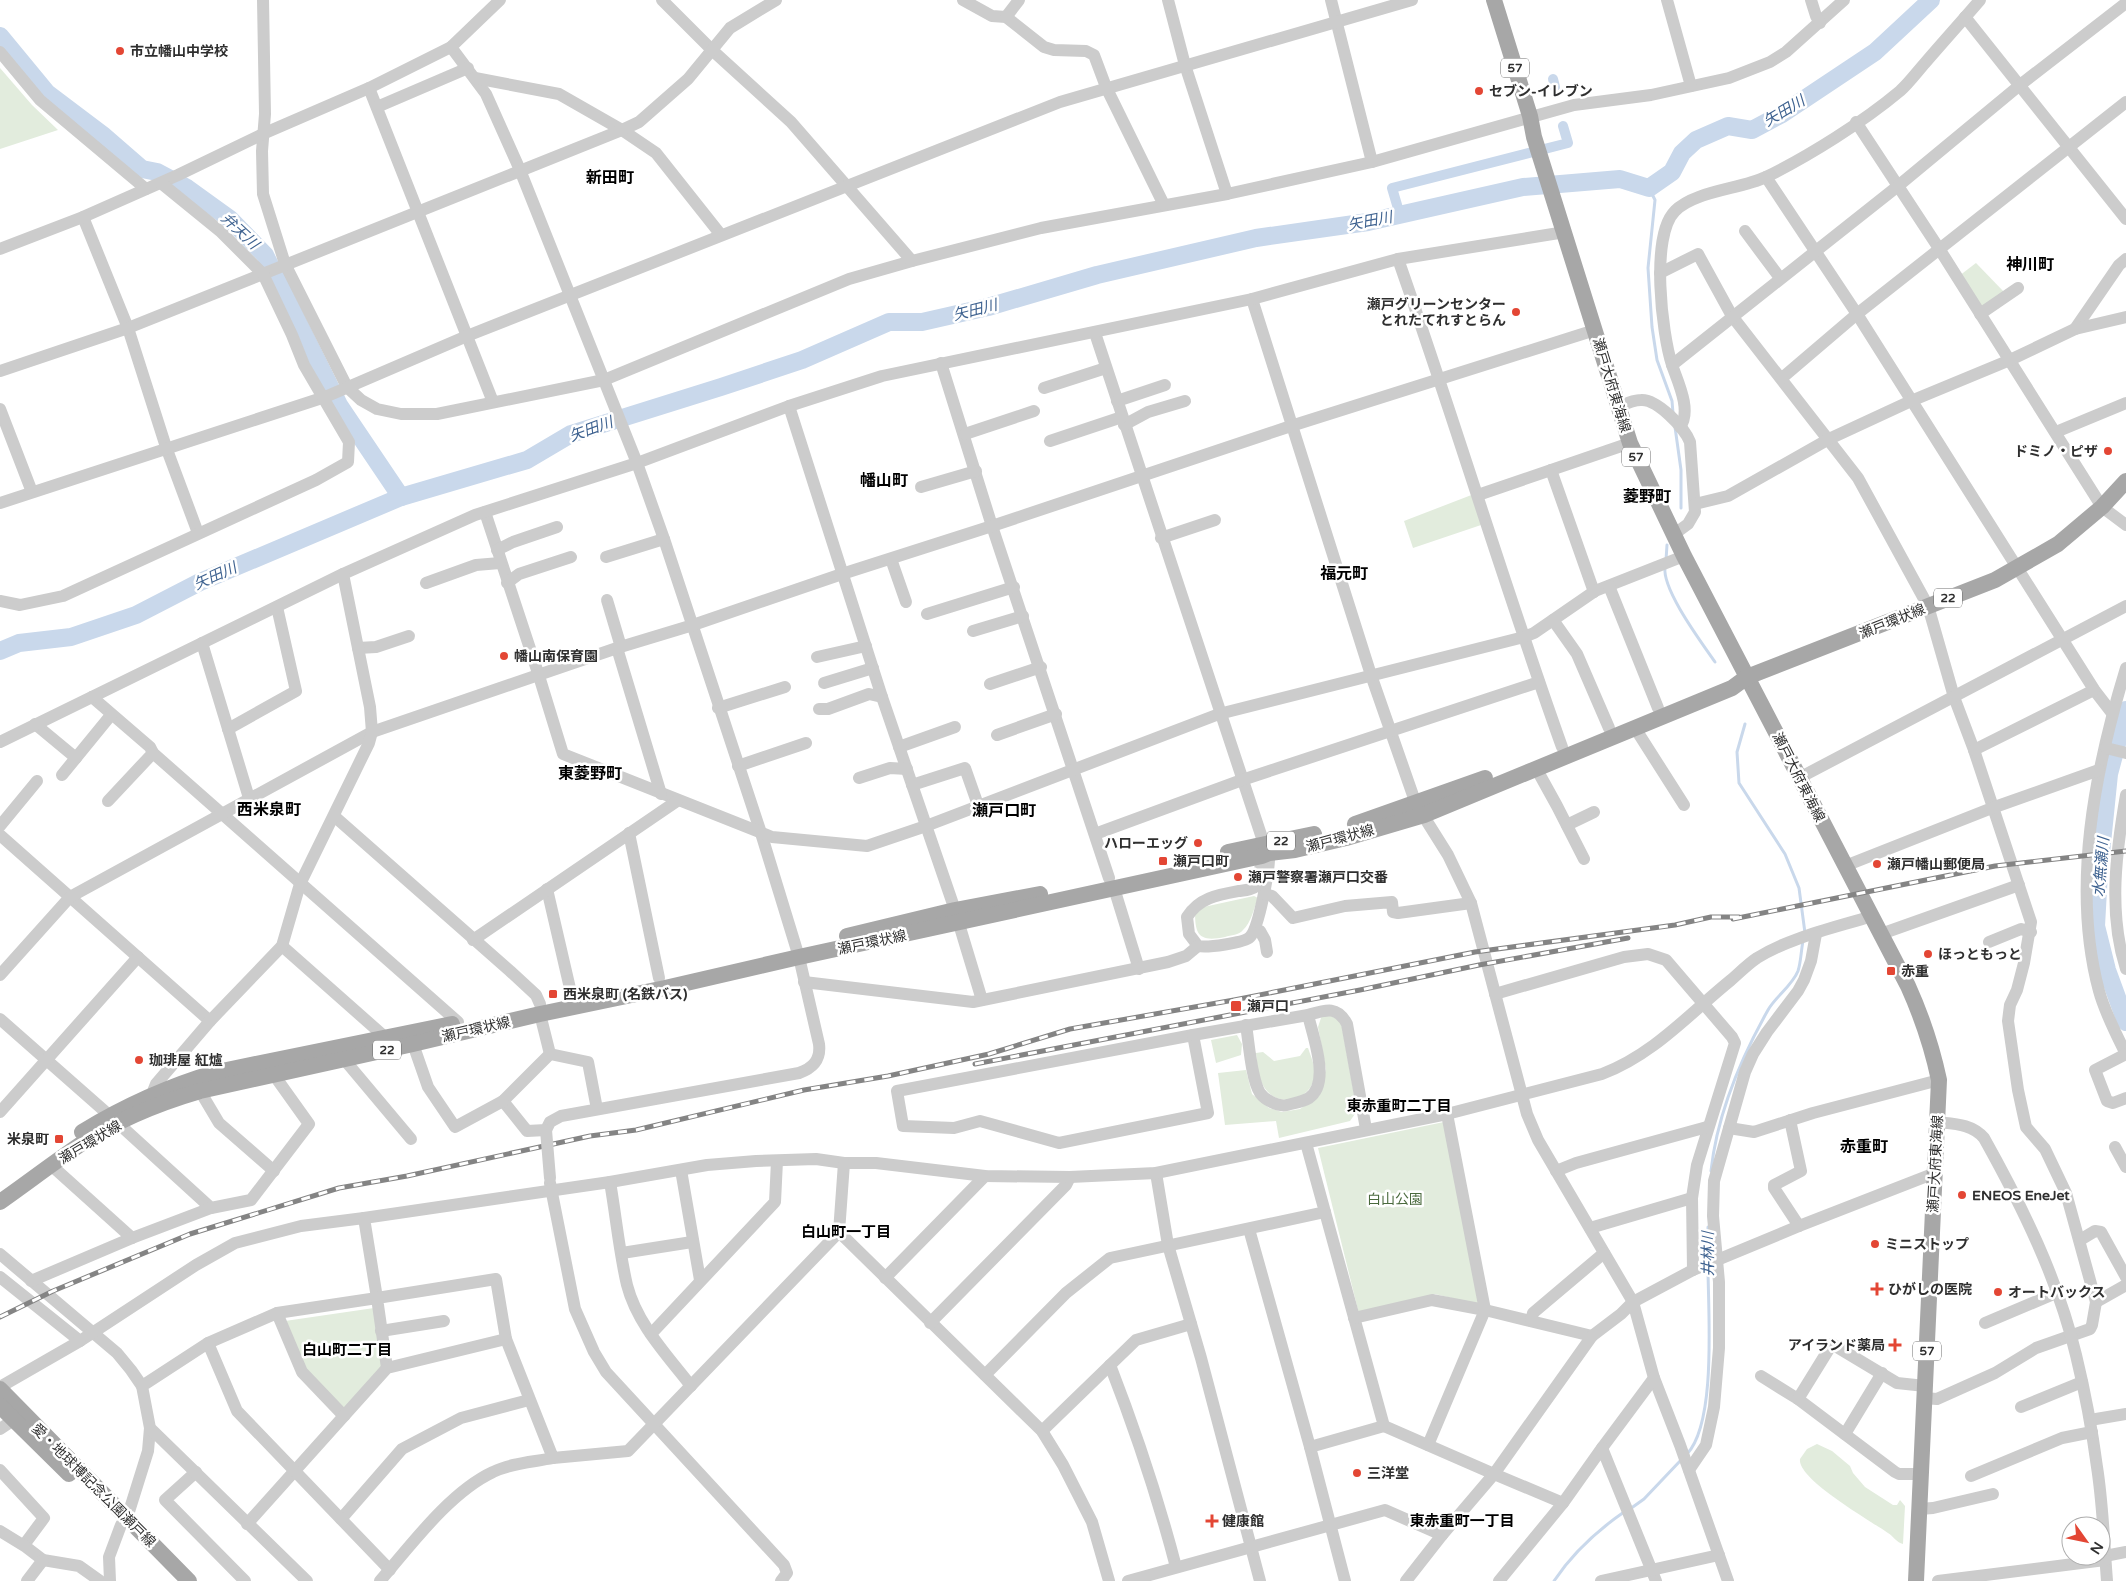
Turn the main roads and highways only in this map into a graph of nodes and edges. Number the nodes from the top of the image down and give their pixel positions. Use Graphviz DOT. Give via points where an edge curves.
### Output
graph roads {
  1 [pos="1494,0"];
  2 [pos="2126,481"];
  3 [pos="1748,677"];
  4 [pos="1420,809"];
  5 [pos="798,953"];
  6 [pos="540,1009"];
  7 [pos="114,1119"];
  8 [pos="0,1190"];
  9 [pos="0,1202"];
  10 [pos="0,1388"];
  11 [pos="0,1406"];
  12 [pos="13,1421"];
  13 [pos="124,1522"];
  14 [pos="174,1581"];
  15 [pos="189,1581"];
  16 [pos="1916,1581"];
  1 -- 3 [label="main road, 瀬戸大府東海線 / 57" via="1630,443 1673,535 1680,558"];
  2 -- 3 [label="main road, 瀬戸環状線 / 22" via="2102,507 2058,544 1995,580"];
  3 -- 4 [label="main road, 瀬戸環状線 / 22" via="1732,688 1536,768"];
  3 -- 4 [label="main road, 瀬戸環状線 / 22" via="1732,678 1562,746"];
  3 -- 16 [label="main road, 瀬戸大府東海線 / 57" via="1924,1022 1939,1080"];
  4 -- 5 [label="main road, 瀬戸環状線 / 22" via="1354,824 1265,851 1112,883 1036,895 957,917"];
  5 -- 6 [label="main road, 瀬戸環状線 / 22" via="665,988"];
  5 -- 6 [label="main road, 瀬戸環状線 / 22" via="572,997"];
  6 -- 7 [label="main road, 瀬戸環状線 / 22" via="413,1044 200,1091"];
  6 -- 7 [label="main road, 瀬戸環状線 / 22" via="458,1022 216,1072 152,1094"];
  7 -- 8 [label="main road, 瀬戸環状線 / 22" via="74,1137"];
  7 -- 9 [label="main road, 瀬戸環状線 / 22"];
  10 -- 12 [label="main road, 愛・地球博記念公園瀬戸線"];
  11 -- 12 [label="main road, 愛・地球博記念公園瀬戸線"];
  12 -- 13 [label="main road, 愛・地球博記念公園瀬戸線"];
  13 -- 14 [label="main road, 愛・地球博記念公園瀬戸線"];
  13 -- 15 [label="main road, 愛・地球博記念公園瀬戸線"];
}
